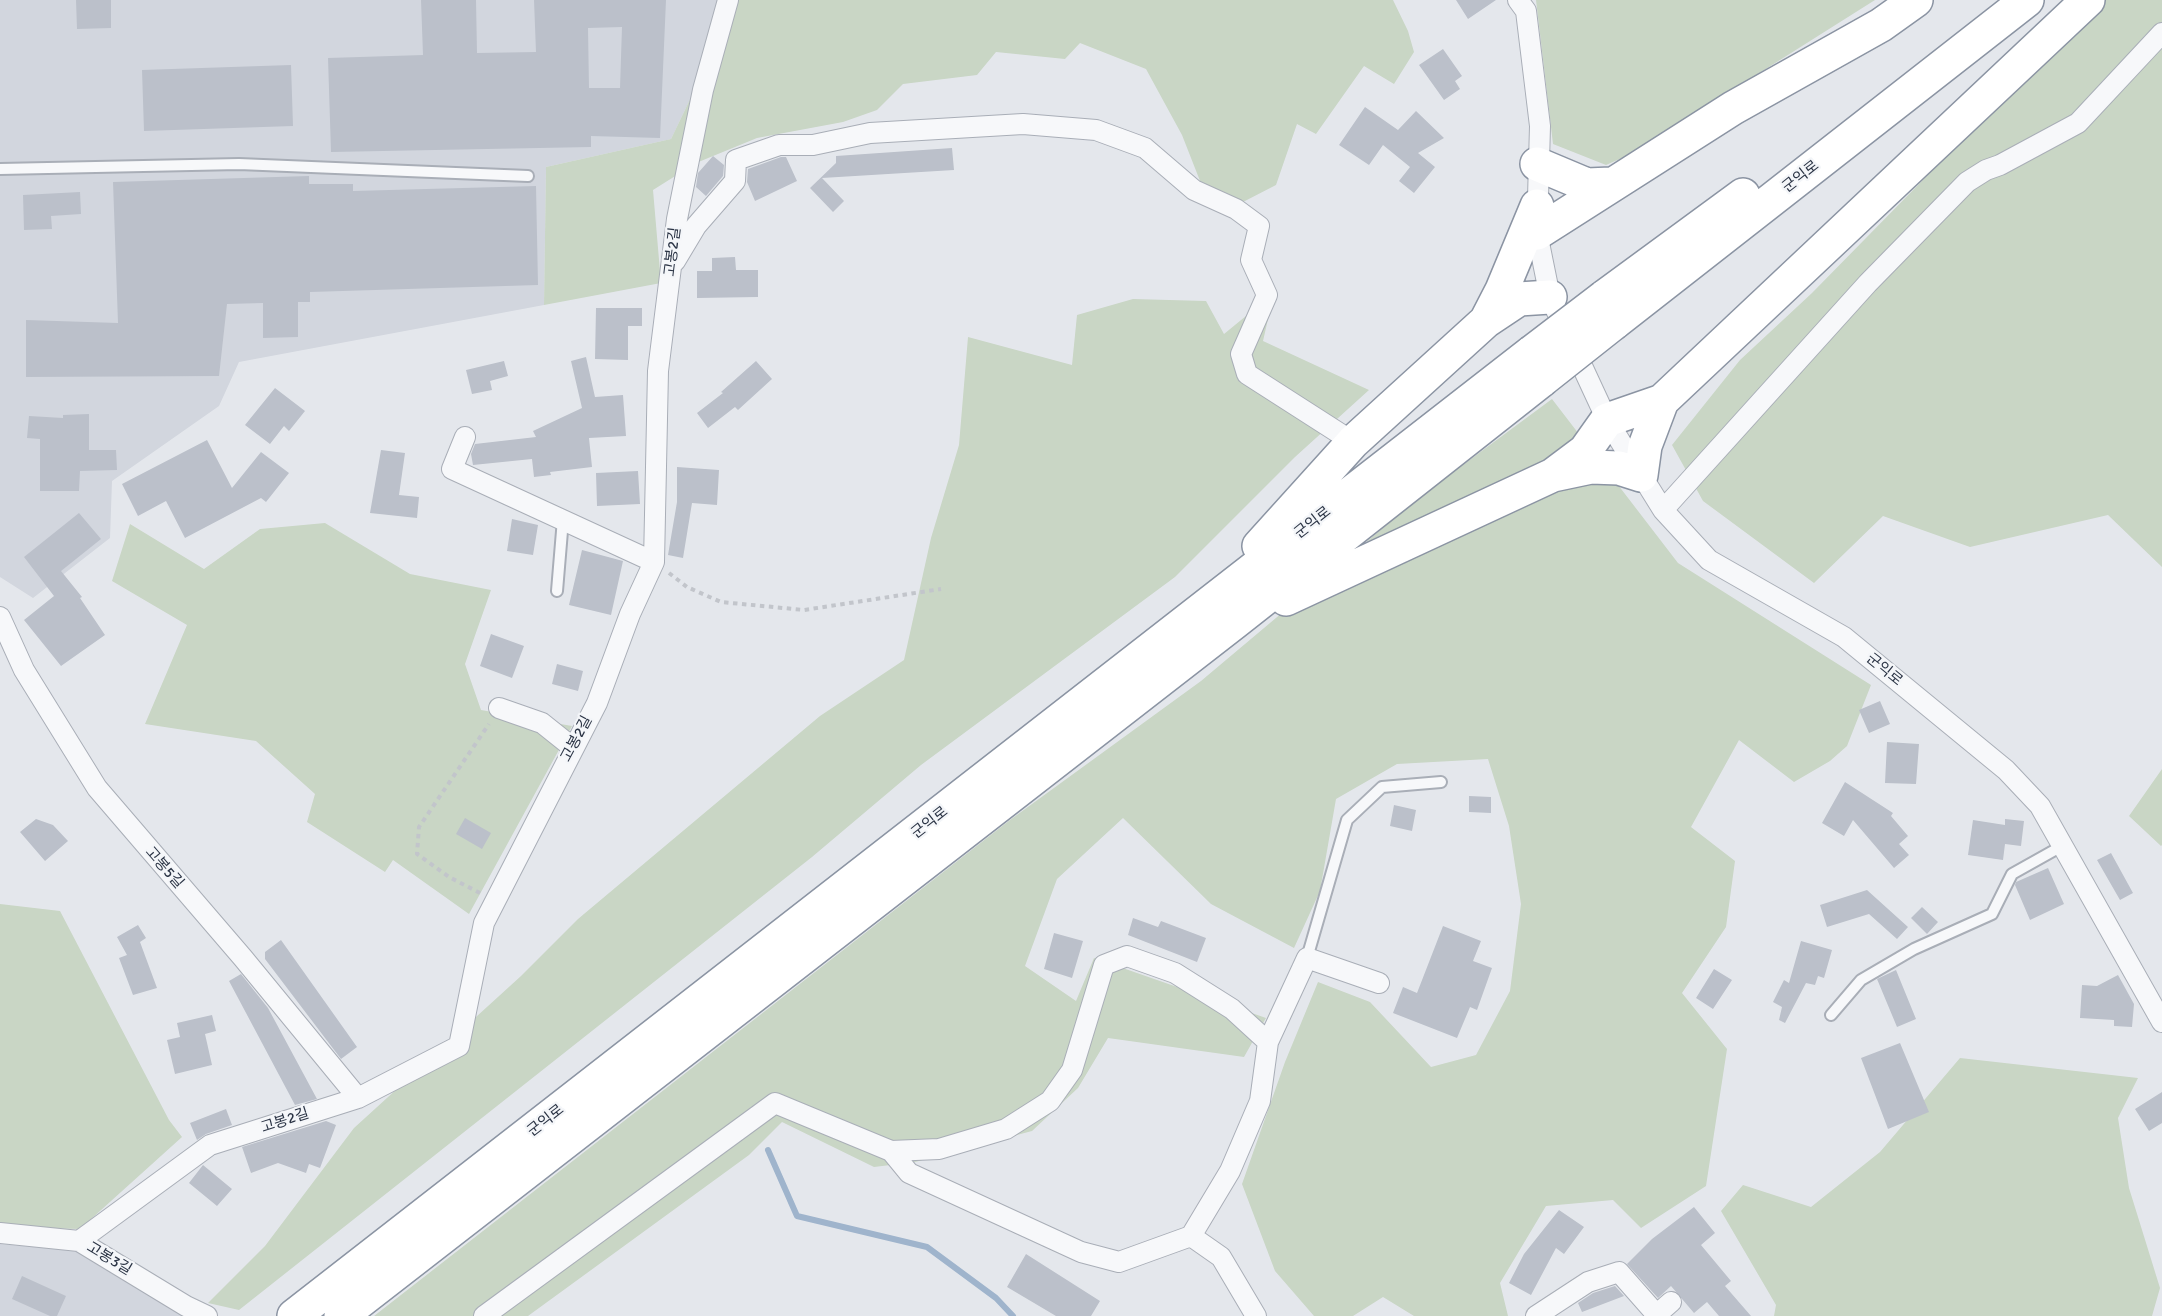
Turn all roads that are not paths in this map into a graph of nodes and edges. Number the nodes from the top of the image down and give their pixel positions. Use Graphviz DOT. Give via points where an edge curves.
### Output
graph roads {
  1 [pos="728,0"];
  2 [pos="1518,0"];
  3 [pos="1916,0"];
  4 [pos="2007,0"];
  5 [pos="2026,0"];
  6 [pos="2088,0"];
  7 [pos="2162,33"];
  8 [pos="1537,164"];
  9 [pos="0,170"];
  10 [pos="528,176"];
  11 [pos="1611,184"];
  12 [pos="1537,220"];
  13 [pos="671,268"];
  14 [pos="1550,297"];
  15 [pos="1609,310"];
  16 [pos="1486,321"];
  17 [pos="1537,366"];
  18 [pos="1662,401"];
  19 [pos="1607,420"];
  20 [pos="465,437"];
  21 [pos="1353,442"];
  22 [pos="1553,475"];
  23 [pos="1641,475"];
  24 [pos="1662,510"];
  25 [pos="563,519"];
  26 [pos="654,562"];
  27 [pos="557,591"];
  28 [pos="1194,616"];
  29 [pos="0,617"];
  30 [pos="1235,622"];
  31 [pos="499,708"];
  32 [pos="572,747"];
  33 [pos="1441,782"];
  34 [pos="2062,846"];
  35 [pos="1307,958"];
  36 [pos="1379,983"];
  37 [pos="1831,1015"];
  38 [pos="2162,1022"];
  39 [pos="1268,1042"];
  40 [pos="358,1098"];
  41 [pos="891,1151"];
  42 [pos="0,1233"];
  43 [pos="1191,1236"];
  44 [pos="79,1241"];
  45 [pos="1661,1311"];
  46 [pos="207,1316"];
  47 [pos="294,1316"];
  48 [pos="341,1316"];
  49 [pos="484,1316"];
  50 [pos="1256,1316"];
  51 [pos="1536,1316"];
  1 -- 13 [label="street, 고봉2길" via="703,90"];
  2 -- 8 [label="street, 군익로" via="1526,11 1540,126"];
  3 -- 11 [label="highway" via="1881,25 1733,108"];
  4 -- 15 [label="highway, 군익로"];
  5 -- 15 [label="highway, 군익로"];
  6 -- 18 [label="highway"];
  7 -- 24 [label="street" via="2078,123 1967,182 1860,292"];
  8 -- 11 [label="highway" via="1587,184"];
  8 -- 12 [label="street, 군익로"];
  9 -- 10 [label="lane" via="239,164"];
  11 -- 12 [label="highway"];
  12 -- 14 [label="street, 군익로"];
  12 -- 16 [label="highway"];
  13 -- 21 [label="street" via="696,226 735,181 736,160 778,145 813,145 870,133 1023,124 1096,130 1145,148 1194,190 1236,209 1259,225 1251,260 1267,295 1241,354 1247,375"];
  13 -- 26 [label="street, 고봉2길" via="658,371"];
  14 -- 16 [label="highway" via="1519,299"];
  14 -- 19 [label="street, 군익로"];
  15 -- 17 [label="highway, 군익로, bridge"];
  16 -- 21 [label="highway"];
  17 -- 28 [label="highway, 군익로"];
  17 -- 30 [label="highway, 군익로"];
  18 -- 19 [label="highway"];
  18 -- 23 [label="highway" via="1645,446"];
  19 -- 22 [label="highway" via="1585,451"];
  19 -- 23 [label="street, 군익로"];
  20 -- 25 [label="street" via="452,469"];
  21 -- 28 [label="highway"];
  22 -- 23 [label="highway" via="1591,467 1619,468"];
  22 -- 30 [label="highway"];
  23 -- 24 [label="street, 군익로"];
  24 -- 34 [label="street, 군익로" via="1708,560 1844,637 2006,770 2040,806"];
  25 -- 26 [label="street"];
  25 -- 27 [label="lane"];
  26 -- 32 [label="street, 고봉2길" via="597,702"];
  28 -- 47 [label="highway, 군익로"];
  29 -- 40 [label="street, 고봉5길" via="24,670 97,788"];
  30 -- 48 [label="highway, 군익로"];
  31 -- 32 [label="street" via="542,723"];
  32 -- 40 [label="street, 고봉2길" via="484,923 459,1046"];
  33 -- 35 [label="lane" via="1382,787 1347,820"];
  34 -- 37 [label="lane" via="2012,874 1992,914 1914,949 1861,980"];
  34 -- 38 [label="street, 군익로"];
  35 -- 36 [label="street"];
  35 -- 39 [label="street"];
  39 -- 41 [label="street" via="1232,1009 1175,973 1128,956 1104,965 1072,1070 1050,1101 1006,1129 939,1149"];
  39 -- 43 [label="street" via="1260,1101 1230,1171"];
  40 -- 44 [label="street, 고봉2길" via="210,1145"];
  41 -- 43 [label="street" via="909,1173 1081,1252 1119,1262"];
  41 -- 49 [label="street" via="775,1103"];
  42 -- 44 [label="street, 고봉3길"];
  43 -- 50 [label="street" via="1221,1257"];
  44 -- 46 [label="street, 고봉3길"];
  45 -- 51 [label="street" via="1619,1272 1588,1281"];
}
